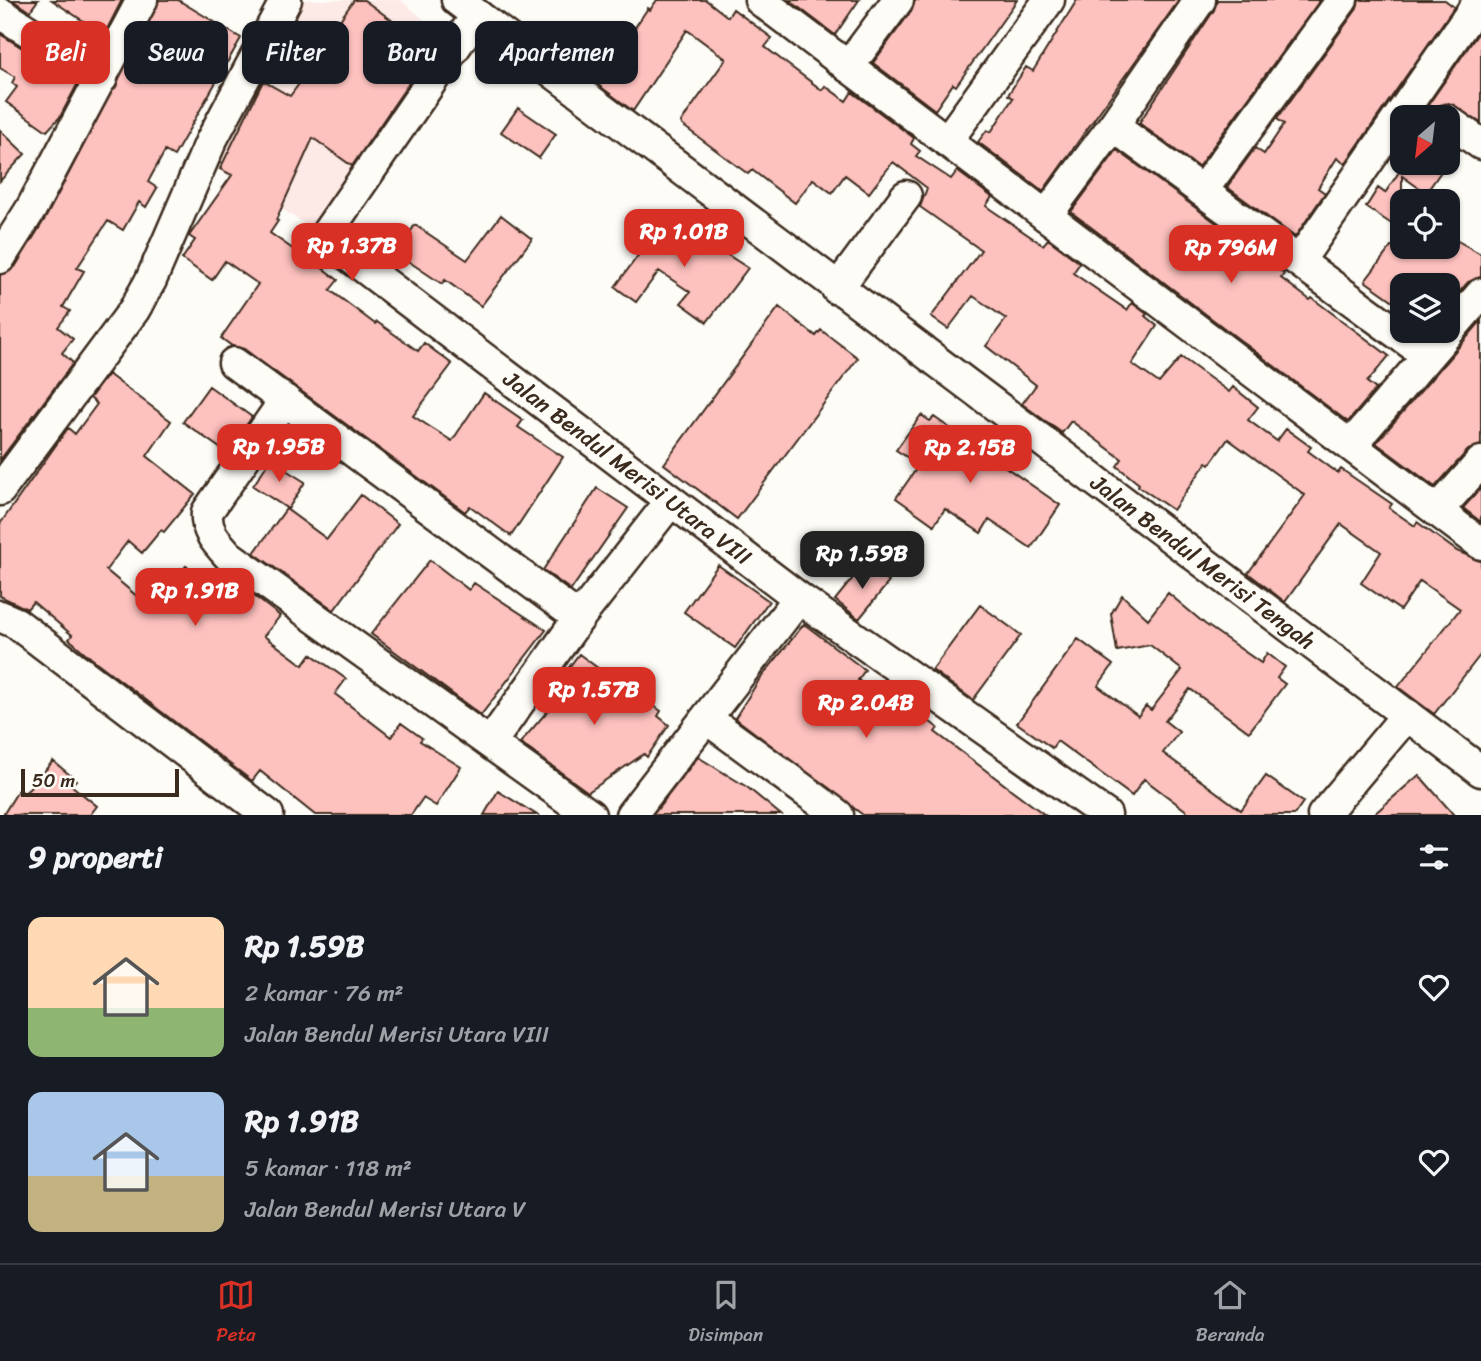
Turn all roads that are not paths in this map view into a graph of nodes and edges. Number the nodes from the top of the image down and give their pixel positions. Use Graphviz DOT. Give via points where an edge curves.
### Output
graph roads {
  1 [pos="142,0"];
  2 [pos="286,0"];
  3 [pos="760,0"];
  4 [pos="898,0"];
  5 [pos="1049,0"];
  6 [pos="1200,0"];
  7 [pos="1342,0"];
  8 [pos="1480,0"];
  9 [pos="467,8"];
  10 [pos="0,13"];
  11 [pos="21,26"];
  12 [pos="110,62"];
  13 [pos="848,67"];
  14 [pos="99,84"];
  15 [pos="1414,97"];
  16 [pos="1425,105"];
  17 [pos="1114,126"];
  18 [pos="1460,129"];
  19 [pos="947,141"];
  20 [pos="1481,144"];
  21 [pos="1202,191"];
  22 [pos="906,196"];
  23 [pos="1046,216"];
  24 [pos="0,258"];
  25 [pos="1299,261"];
  26 [pos="837,289"];
  27 [pos="1481,294"];
  28 [pos="1427,355"];
  29 [pos="234,363"];
  30 [pos="285,400"];
  31 [pos="1351,445"];
  32 [pos="1481,462"];
  33 [pos="0,490"];
  34 [pos="670,502"];
  35 [pos="1437,511"];
  36 [pos="1481,544"];
  37 [pos="799,598"];
  38 [pos="0,616"];
  39 [pos="579,618"];
  40 [pos="1407,715"];
  41 [pos="707,719"];
  42 [pos="491,742"];
  43 [pos="1481,771"];
  44 [pos="832,813"];
  45 [pos="268,815"];
  46 [pos="590,815"];
  47 [pos="631,815"];
  48 [pos="1105,815"];
  49 [pos="1323,815"];
  1 -- 12 [label="street"];
  2 -- 33 [label="street" via="211,141 139,300"];
  3 -- 13 [label="street"];
  4 -- 13 [label="street"];
  5 -- 19 [label="street"];
  6 -- 17 [label="street"];
  7 -- 21 [label="street"];
  8 -- 15 [label="street"];
  9 -- 26 [label="street, Jalan Bendul Merisi Tengah"];
  9 -- 34 [label="street, Jalan Bendul Merisi Utara VIII" via="324,237"];
  10 -- 11 [label="street"];
  13 -- 19 [label="street"];
  14 -- 24 [label="street" via="32,209"];
  15 -- 16 [label="street"];
  15 -- 25 [label="street"];
  17 -- 21 [label="street"];
  17 -- 23 [label="street"];
  18 -- 20 [label="street"];
  19 -- 23 [label="street"];
  21 -- 25 [label="street"];
  22 -- 26 [label="street"];
  23 -- 31 [label="street"];
  25 -- 28 [label="street"];
  26 -- 40 [label="street, Jalan Bendul Merisi Tengah"];
  27 -- 28 [label="street"];
  28 -- 31 [label="street"];
  29 -- 30 [label="street"];
  30 -- 39 [label="street"];
  30 -- 42 [label="street" via="207,512 206,524 214,540 229,556"];
  31 -- 35 [label="street"];
  32 -- 35 [label="street"];
  34 -- 37 [label="street, Jalan Bendul Merisi Utara VIII"];
  34 -- 39 [label="street"];
  35 -- 36 [label="street"];
  37 -- 41 [label="street"];
  37 -- 48 [label="street, Jalan Bendul Merisi Utara VIII"];
  38 -- 45 [label="street"];
  39 -- 42 [label="street"];
  40 -- 43 [label="street, Jalan Bendul Merisi Tengah"];
  40 -- 49 [label="street"];
  41 -- 44 [label="street"];
  41 -- 47 [label="street"];
  42 -- 46 [label="street"];
}
